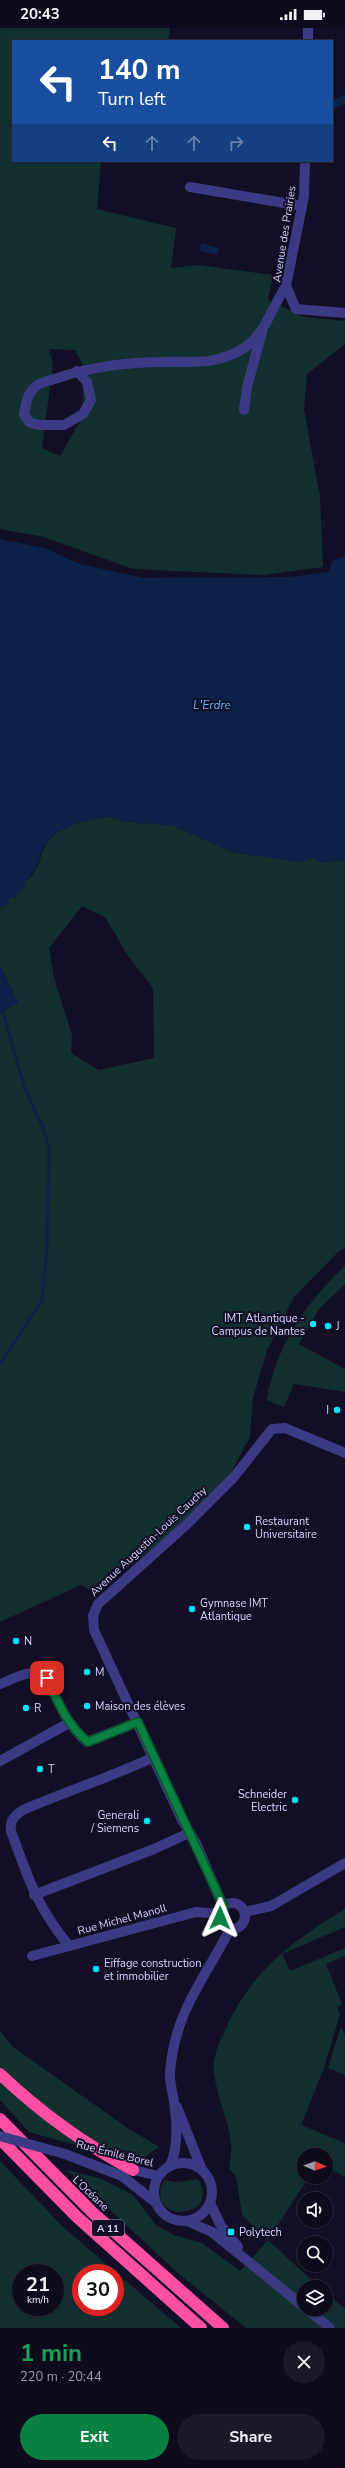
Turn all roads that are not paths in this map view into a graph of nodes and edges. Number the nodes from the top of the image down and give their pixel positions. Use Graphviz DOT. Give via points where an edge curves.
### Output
graph roads {
  1 [pos="308,28"];
  2 [pos="308,40"];
  3 [pos="305,162"];
  4 [pos="190,187"];
  5 [pos="302,206"];
  6 [pos="286,286"];
  7 [pos="345,313"];
  8 [pos="265,324"];
  9 [pos="77,371"];
  10 [pos="244,410"];
  11 [pos="345,1453"];
  12 [pos="0,1684"];
  13 [pos="138,1722"];
  14 [pos="69,1723"];
  15 [pos="154,1757"];
  16 [pos="0,1761"];
  17 [pos="189,1833"];
  18 [pos="345,1863"];
  19 [pos="34,1895"];
  20 [pos="222,1911"];
  21 [pos="244,1912"];
  22 [pos="230,1929"];
  23 [pos="69,1946"];
  24 [pos="32,1956"];
  25 [pos="0,2074"];
  26 [pos="174,2101"];
  27 [pos="0,2119"];
  28 [pos="0,2138"];
  29 [pos="65,2154"];
  30 [pos="170,2166"];
  31 [pos="133,2170"];
  32 [pos="202,2170"];
  33 [pos="158,2176"];
  34 [pos="155,2202"];
  35 [pos="210,2203"];
  36 [pos="187,2221"];
  37 [pos="254,2265"];
  38 [pos="297,2301"];
  39 [pos="315,2316"];
  40 [pos="202,2328"];
  41 [pos="223,2328"];
  42 [pos="330,2328"];
  1 -- 2 [label="street"];
  3 -- 5 [label="street, Avenue des Prairies"];
  4 -- 5 [label="street"];
  5 -- 6 [label="street, Avenue des Prairies"];
  6 -- 7 [label="street, Avenue des Prairies" via="296,309"];
  6 -- 8 [label="street"];
  8 -- 9 [label="street" via="245,347 218,361 163,362"];
  8 -- 10 [label="street" via="256,347"];
  9 -- 9 [label="street" via="36,386 27,397 24,414 29,422 38,425 64,425 83,414 91,400 87,382"];
  11 -- 13 [label="street, Avenue Augustin-Louis Cauchy" via="285,1428 272,1429 234,1477 185,1526 96,1606 93,1623 98,1637"];
  12 -- 14 [label="street" via="33,1672 41,1674 47,1678"];
  13 -- 14 [label="street" via="88,1742 75,1732"];
  13 -- 15 [label="street, Avenue Augustin-Louis Cauchy"];
  14 -- 16 [label="street"];
  15 -- 17 [label="street, Avenue Augustin-Louis Cauchy"];
  15 -- 19 [label="street" via="17,1814 12,1822 11,1831"];
  17 -- 19 [label="street"];
  17 -- 20 [label="street, Avenue Augustin-Louis Cauchy" via="196,1843"];
  18 -- 21 [label="street" via="271,1906"];
  19 -- 23 [label="street" via="51,1924"];
  20 -- 21 [label="street" via="236,1904"];
  20 -- 22 [label="street" via="221,1923"];
  20 -- 23 [label="street, Rue Michel Manoll" via="196,1912"];
  21 -- 22 [label="street" via="242,1924"];
  22 -- 26 [label="street" via="197,1984 179,2024 170,2073"];
  23 -- 24 [label="street, Rue Michel Manoll"];
  25 -- 31 [label="highway" via="26,2098 73,2133"];
  26 -- 30 [label="street" via="176,2138"];
  26 -- 32 [label="street"];
  27 -- 41 [label="highway, L’Océane / A 11" via="92,2212"];
  28 -- 29 [label="street, Rue Émile Borel, bridge"];
  28 -- 40 [label="highway, A 11" via="82,2222"];
  29 -- 31 [label="street, Rue Émile Borel"];
  29 -- 34 [label="street, Rue Émile Borel" via="122,2176"];
  30 -- 32 [label="street" via="187,2163"];
  30 -- 33 [label="street"];
  31 -- 33 [label="street, Rue Émile Borel"];
  32 -- 35 [label="street" via="210,2183"];
  33 -- 34 [label="street" via="153,2191"];
  34 -- 36 [label="street" via="167,2217"];
  35 -- 36 [label="street" via="203,2213"];
  35 -- 37 [label="street" via="221,2226"];
  36 -- 37 [label="street" via="206,2228"];
  37 -- 38 [label="street"];
  39 -- 42 [label="street"];
}
